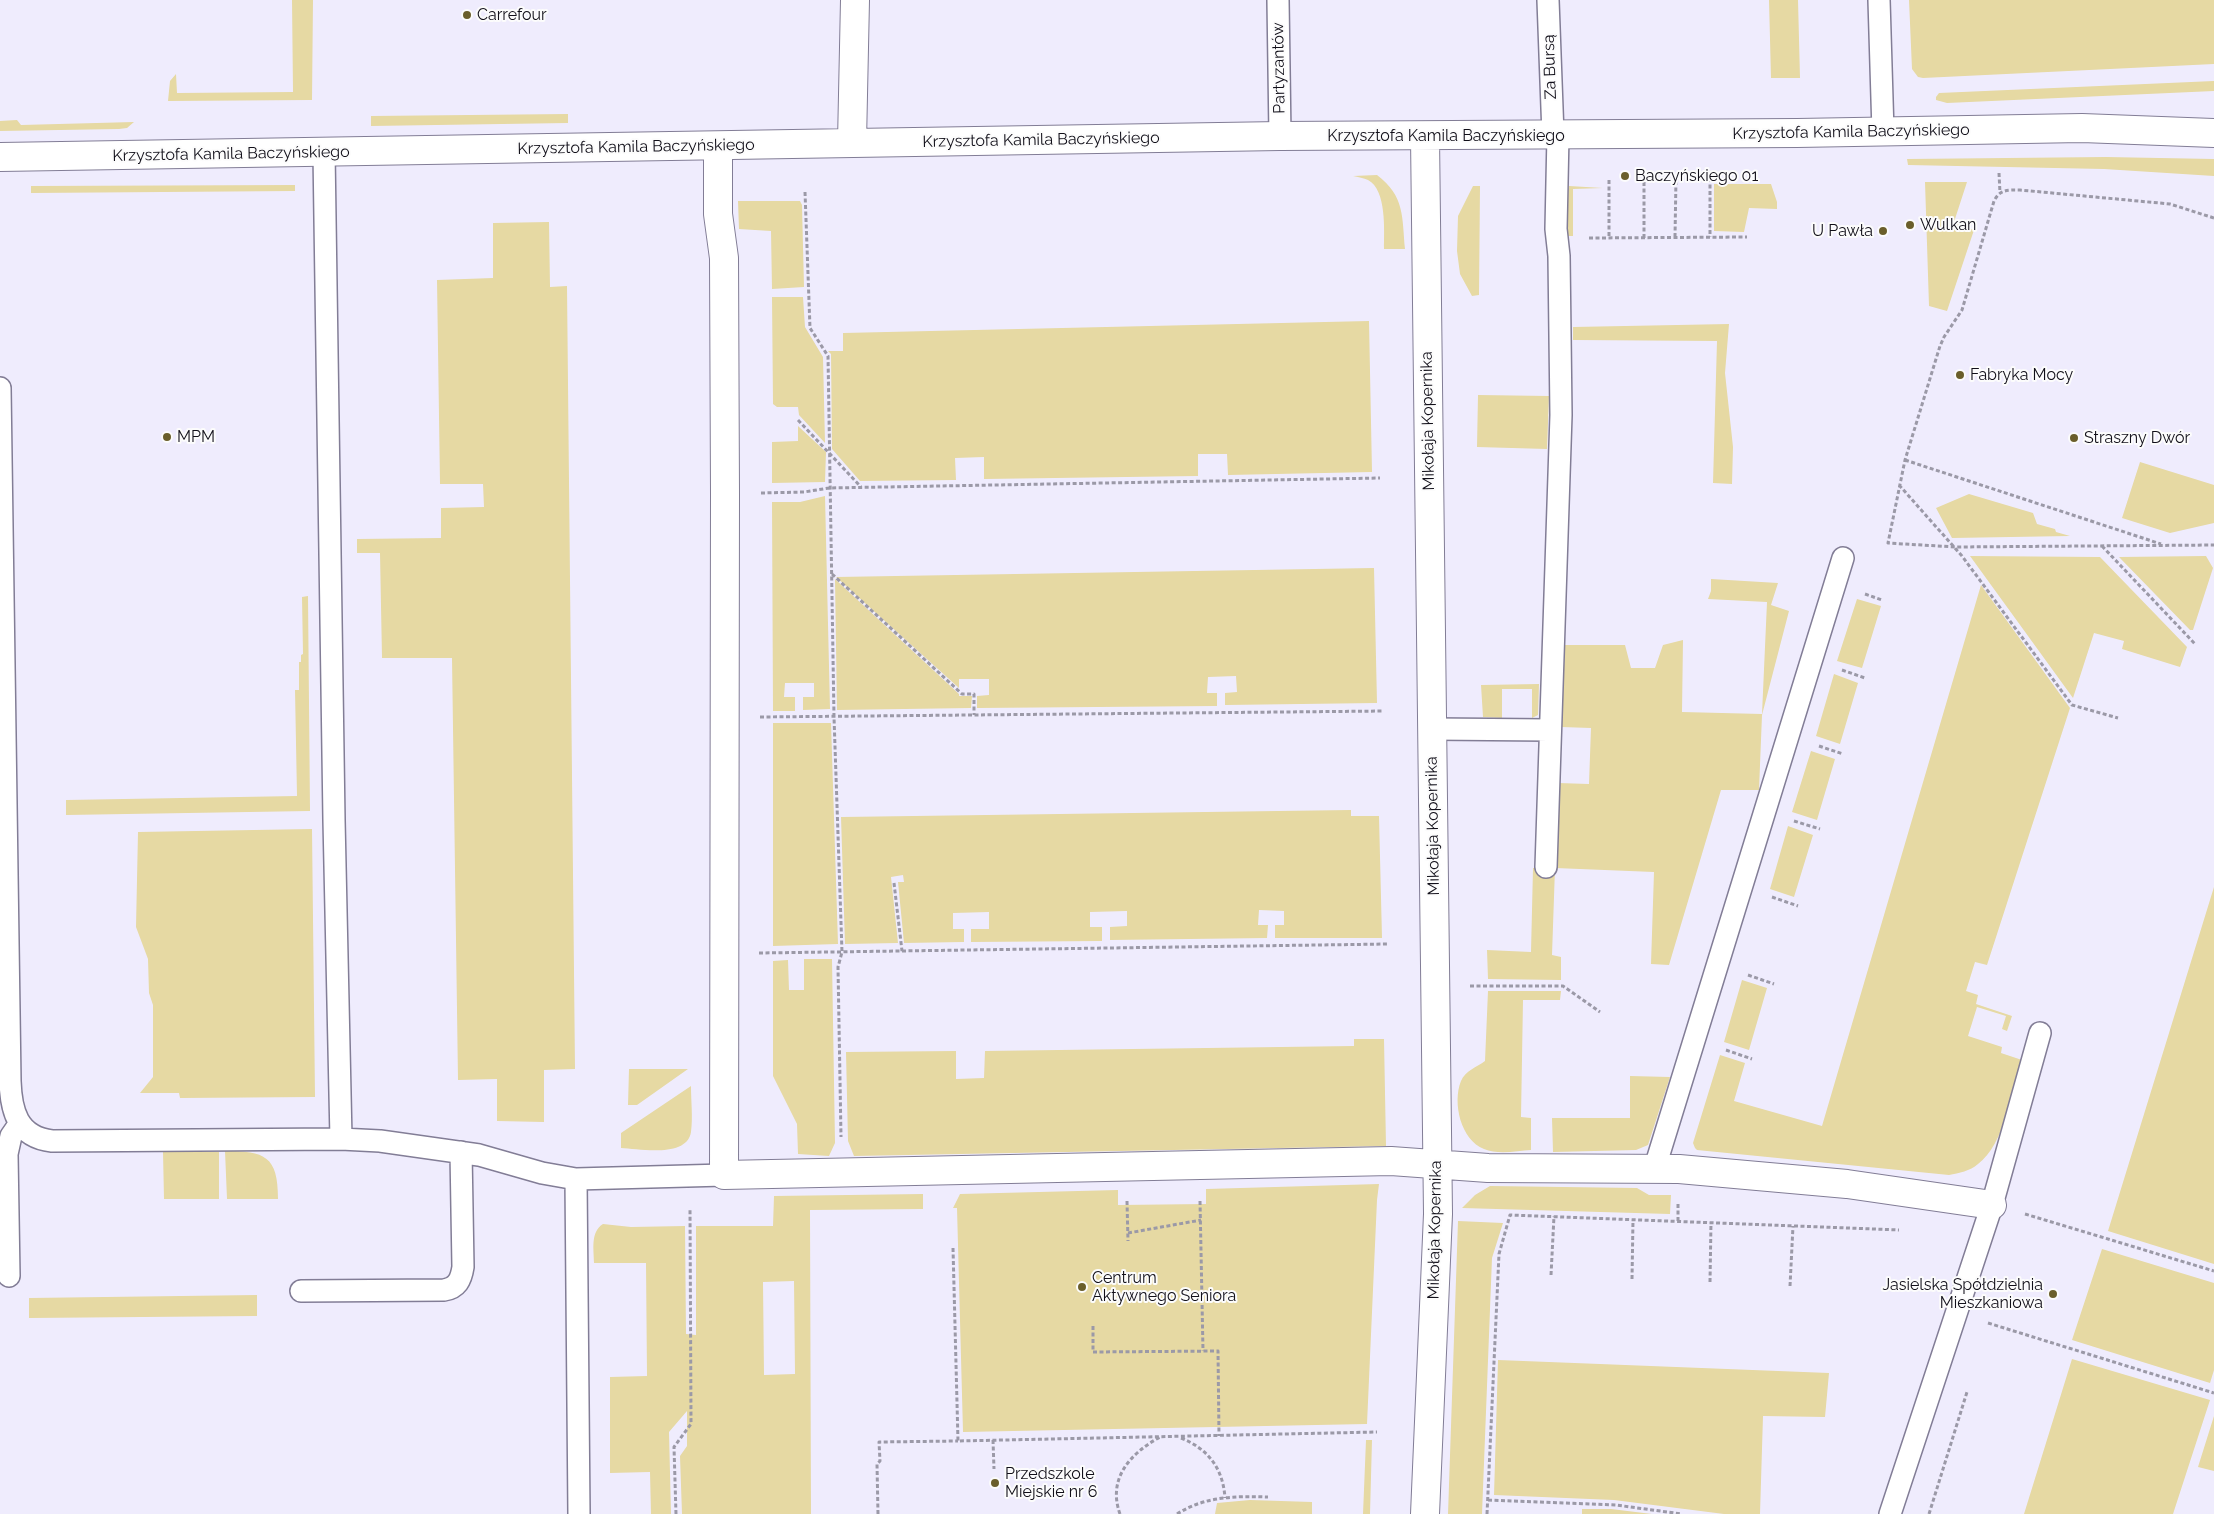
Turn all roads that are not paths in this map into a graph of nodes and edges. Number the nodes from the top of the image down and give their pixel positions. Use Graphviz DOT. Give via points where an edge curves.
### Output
graph roads {
  1 [pos="855,0"];
  2 [pos="1278,0"];
  3 [pos="1548,0"];
  4 [pos="1879,0"];
  5 [pos="2214,116"];
  6 [pos="2082,128"];
  7 [pos="1883,132"];
  8 [pos="2214,133"];
  9 [pos="1555,135"];
  10 [pos="1280,136"];
  11 [pos="1424,137"];
  12 [pos="852,142"];
  13 [pos="718,146"];
  14 [pos="324,152"];
  15 [pos="0,157"];
  16 [pos="0,388"];
  17 [pos="1843,558"];
  18 [pos="1432,729"];
  19 [pos="1549,730"];
  20 [pos="1546,867"];
  21 [pos="4,935"];
  22 [pos="2040,1033"];
  23 [pos="20,1123"];
  24 [pos="341,1139"];
  25 [pos="460,1152"];
  26 [pos="1436,1165"];
  27 [pos="1654,1167"];
  28 [pos="724,1176"];
  29 [pos="576,1179"];
  30 [pos="1992,1205"];
  31 [pos="4,1226"];
  32 [pos="8,1276"];
  33 [pos="301,1291"];
  34 [pos="579,1514"];
  35 [pos="1425,1514"];
  36 [pos="1890,1514"];
  1 -- 12 [label="street"];
  2 -- 10 [label="lane, Partyzantów"];
  3 -- 9 [label="lane, Za Bursą"];
  4 -- 7 [label="lane"];
  5 -- 6 [label="street, Krzysztofa Kamila Baczyńskiego"];
  6 -- 7 [label="street, Krzysztofa Kamila Baczyńskiego"];
  6 -- 8 [label="street, Krzysztofa Kamila Baczyńskiego"];
  7 -- 9 [label="street, Krzysztofa Kamila Baczyńskiego"];
  9 -- 11 [label="street, Krzysztofa Kamila Baczyńskiego"];
  9 -- 19 [label="lane, Za Bursą" via="1561,416"];
  10 -- 11 [label="street, Krzysztofa Kamila Baczyńskiego"];
  10 -- 12 [label="street, Krzysztofa Kamila Baczyńskiego"];
  11 -- 18 [label="street, Mikołaja Kopernika"];
  12 -- 13 [label="street, Krzysztofa Kamila Baczyńskiego"];
  13 -- 14 [label="street, Krzysztofa Kamila Baczyńskiego"];
  13 -- 28 [label="street" via="718,214 724,258"];
  14 -- 15 [label="street, Krzysztofa Kamila Baczyńskiego"];
  14 -- 24 [label="lane"];
  16 -- 21 [label="lane"];
  17 -- 27 [label="lane"];
  18 -- 19 [label="lane"];
  18 -- 26 [label="street, Mikołaja Kopernika"];
  19 -- 20 [label="lane, Za Bursą"];
  21 -- 23 [label="lane" via="11,1095 13,1110"];
  22 -- 30 [label="lane"];
  23 -- 24 [label="lane" via="31,1134 52,1142"];
  23 -- 31 [label="lane" via="11,1136 7,1154"];
  24 -- 25 [label="lane"];
  25 -- 29 [label="lane"];
  25 -- 33 [label="lane" via="463,1267 455,1286 444,1290"];
  26 -- 27 [label="street" via="1541,1169"];
  26 -- 28 [label="street" via="1382,1161"];
  26 -- 35 [label="street, Mikołaja Kopernika" via="1438,1214"];
  27 -- 30 [label="street" via="1817,1181"];
  28 -- 29 [label="lane"];
  29 -- 34 [label="lane"];
  30 -- 36 [label="lane"];
  31 -- 32 [label="lane"];
}
